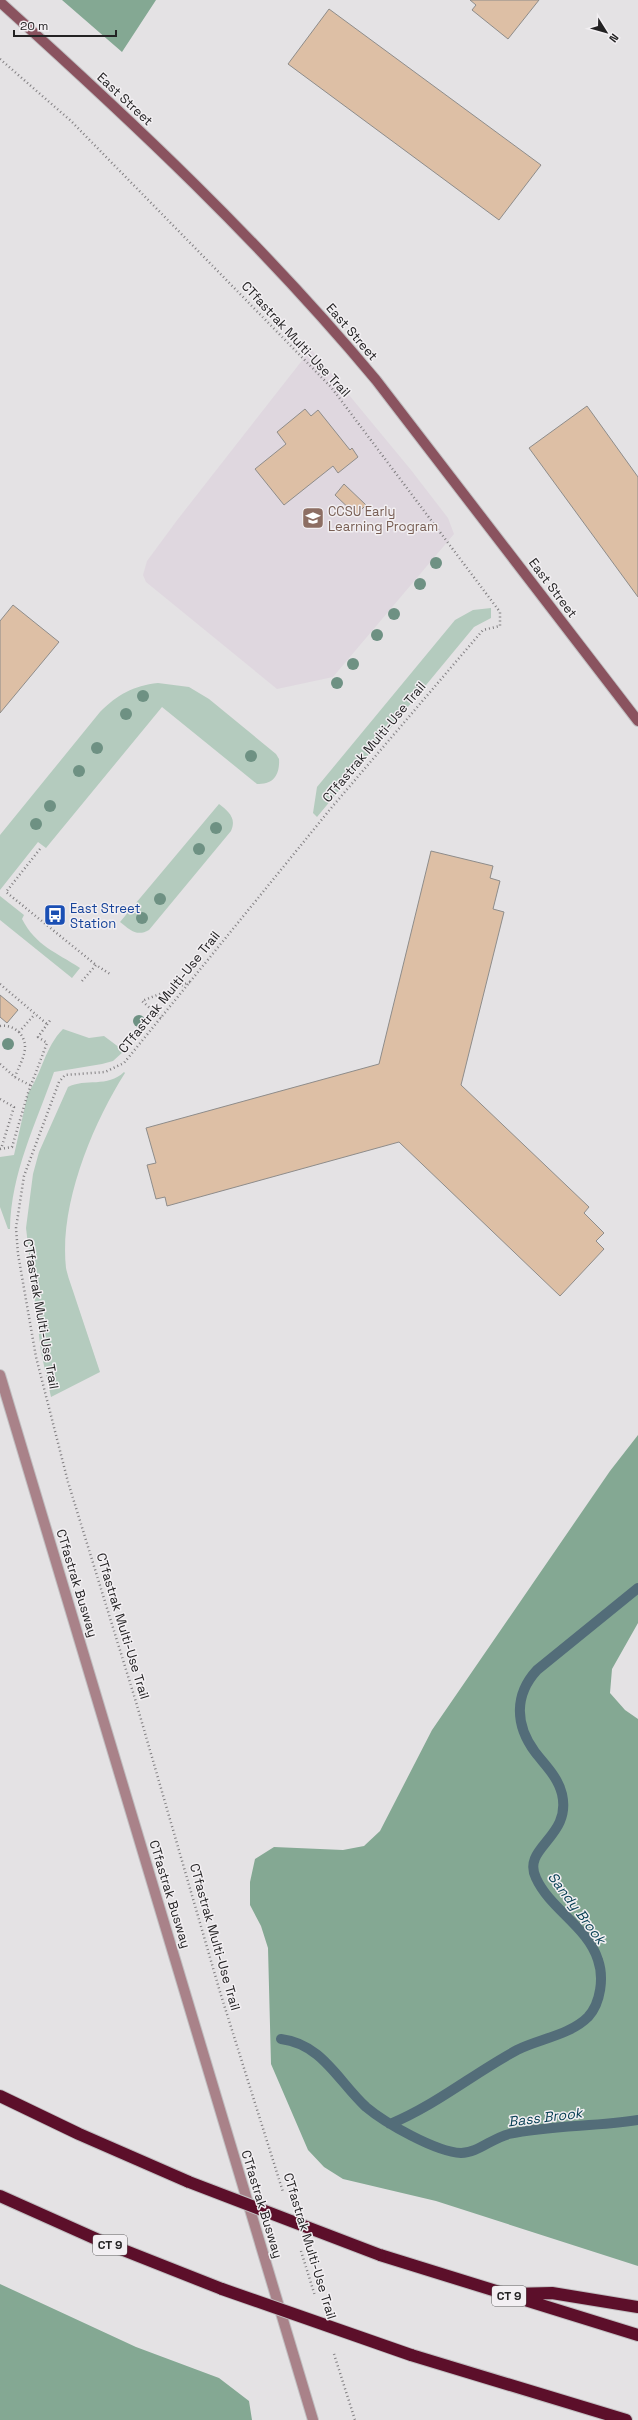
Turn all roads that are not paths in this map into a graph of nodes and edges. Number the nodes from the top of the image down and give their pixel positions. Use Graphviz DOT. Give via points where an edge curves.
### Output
graph roads {
  1 [pos="0,2"];
  2 [pos="638,721"];
  3 [pos="0,1375"];
  4 [pos="0,2096"];
  5 [pos="0,2196"];
  6 [pos="504,2295"];
  7 [pos="638,2306"];
  8 [pos="638,2335"];
  9 [pos="314,2420"];
  10 [pos="626,2420"];
  1 -- 2 [label="main road, East Street" via="138,129 218,207 340,337"];
  3 -- 9 [label="lane, CTfastrak Busway"];
  4 -- 6 [label="highway, CT 9, bridge" via="189,2182 380,2256"];
  5 -- 10 [label="highway, CT 9, bridge" via="103,2242 222,2289 411,2355"];
  6 -- 7 [label="highway" via="552,2293"];
  6 -- 8 [label="highway, CT 9"];
}
